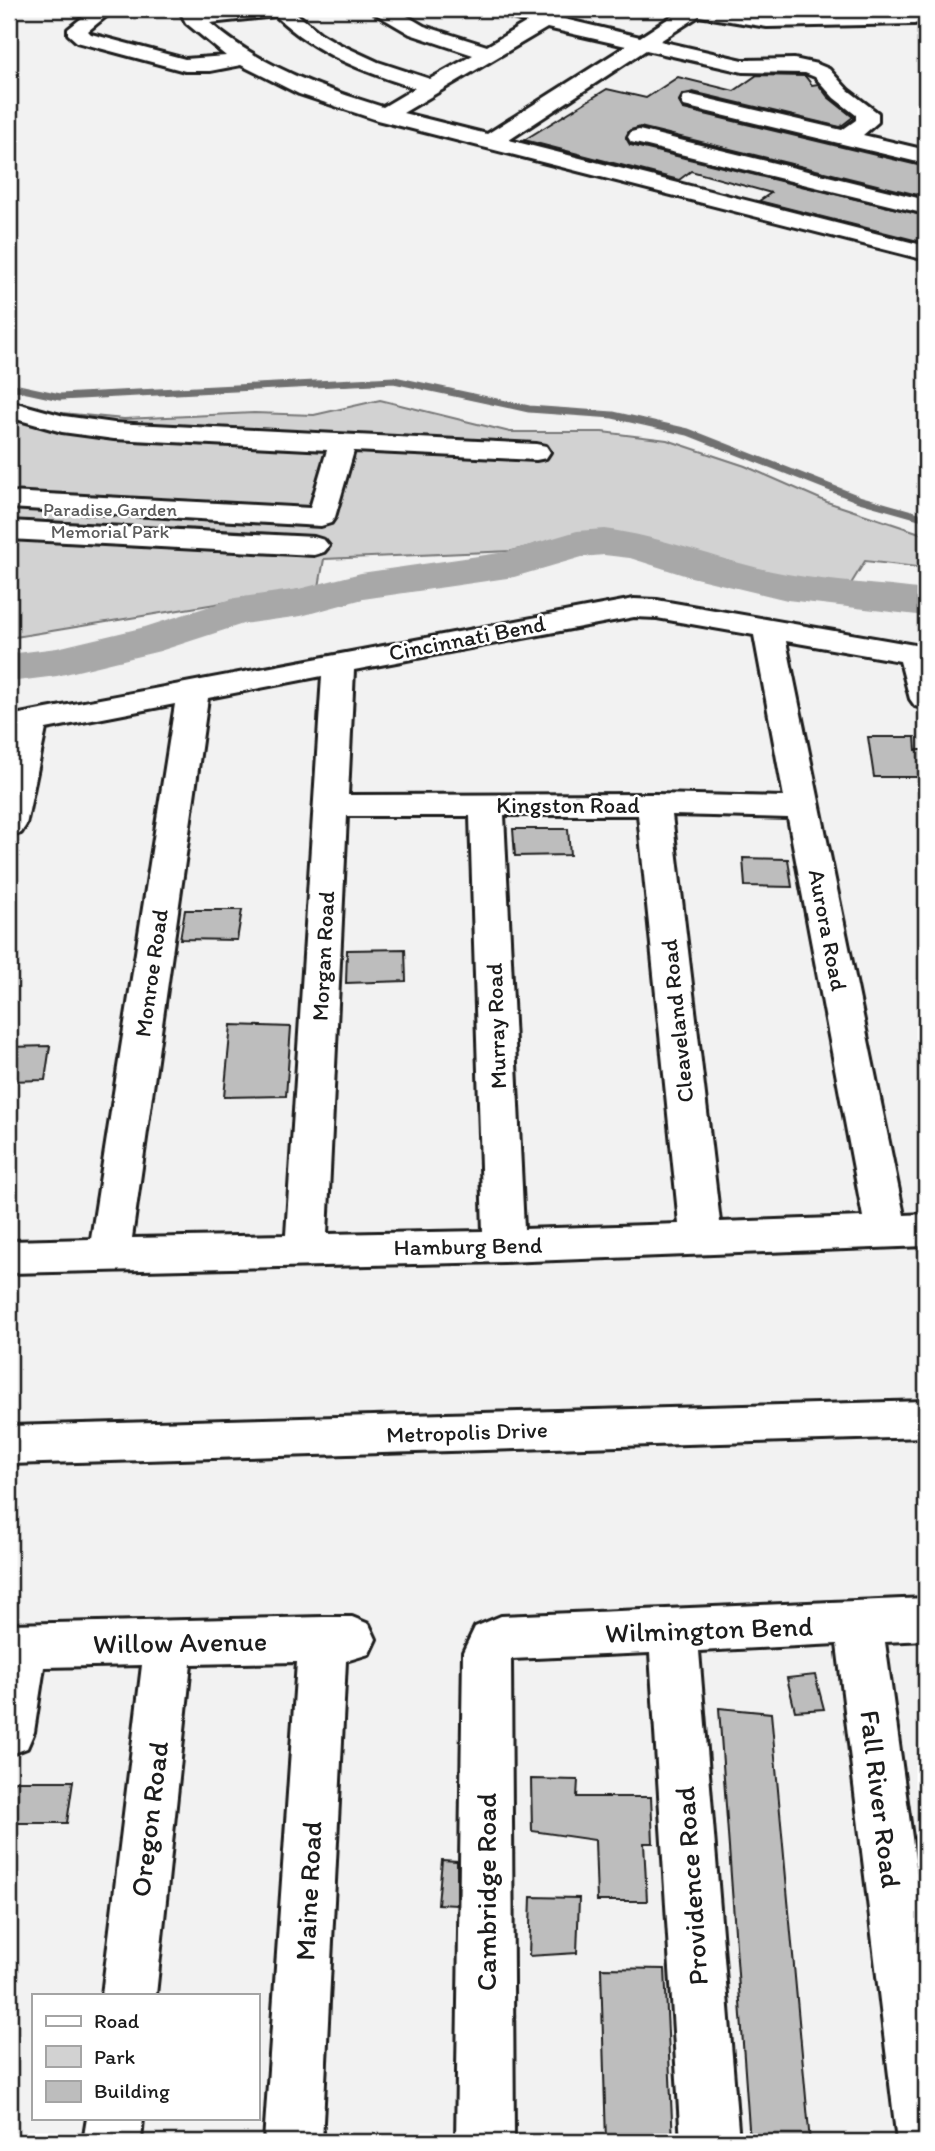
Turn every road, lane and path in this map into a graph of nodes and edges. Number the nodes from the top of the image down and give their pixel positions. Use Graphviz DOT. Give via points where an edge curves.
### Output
graph roads {
  1 [pos="105,9"];
  2 [pos="280,9"];
  3 [pos="381,9"];
  4 [pos="501,9"];
  5 [pos="696,9"];
  6 [pos="191,14"];
  7 [pos="917,20"];
  8 [pos="544,21"];
  9 [pos="643,43"];
  10 [pos="491,54"];
  11 [pos="242,59"];
  12 [pos="743,66"];
  13 [pos="433,87"];
  14 [pos="692,101"];
  15 [pos="386,115"];
  16 [pos="639,136"];
  17 [pos="847,137"];
  18 [pos="492,141"];
  19 [pos="926,157"];
  20 [pos="594,167"];
  21 [pos="926,207"];
  22 [pos="926,253"];
  23 [pos="15,418"];
  24 [pos="343,443"];
  25 [pos="536,452"];
  26 [pos="9,500"];
  27 [pos="9,530"];
  28 [pos="314,546"];
  29 [pos="768,629"];
  30 [pos="920,654"];
  31 [pos="339,662"];
  32 [pos="193,690"];
  33 [pos="926,699"];
  34 [pos="20,724"];
  35 [pos="654,804"];
  36 [pos="487,805"];
  37 [pos="332,806"];
  38 [pos="804,808"];
  39 [pos="9,825"];
  40 [pos="907,1231"];
  41 [pos="701,1237"];
  42 [pos="504,1246"];
  43 [pos="306,1249"];
  44 [pos="109,1255"];
  45 [pos="9,1256"];
  46 [pos="926,1419"];
  47 [pos="9,1445"];
  48 [pos="926,1619"];
  49 [pos="858,1623"];
  50 [pos="673,1630"];
  51 [pos="337,1639"];
  52 [pos="492,1642"];
  53 [pos="169,1643"];
  54 [pos="16,1646"];
  55 [pos="9,1732"];
  56 [pos="129,1994"];
  57 [pos="115,2120"];
  58 [pos="112,2142"];
  59 [pos="293,2142"];
  60 [pos="485,2142"];
  61 [pos="710,2142"];
  62 [pos="926,2142"];
  1 -- 11 [label="street" via="78,29 78,34 185,65"];
  2 -- 6 [label="street"];
  2 -- 13 [label="street" via="332,50"];
  3 -- 10 [label="street" via="417,30"];
  4 -- 8 [label="street"];
  5 -- 7 [label="street" via="767,21"];
  5 -- 9 [label="street"];
  6 -- 11 [label="street"];
  8 -- 9 [label="street"];
  8 -- 10 [label="street"];
  9 -- 12 [label="street"];
  9 -- 18 [label="street"];
  10 -- 13 [label="street"];
  11 -- 15 [label="street" via="282,81"];
  12 -- 14 [label="street"];
  12 -- 17 [label="street" via="794,65 822,73 867,113 867,122"];
  13 -- 15 [label="street"];
  14 -- 16 [label="street"];
  14 -- 17 [label="street"];
  15 -- 18 [label="street"];
  16 -- 20 [label="street"];
  16 -- 21 [label="street"];
  17 -- 19 [label="street"];
  18 -- 20 [label="street"];
  20 -- 22 [label="street"];
  23 -- 24 [label="street" via="114,431"];
  24 -- 25 [label="street"];
  24 -- 26 [label="street" via="321,517"];
  27 -- 28 [label="street"];
  29 -- 30 [label="street, Cincinnati Bend"];
  29 -- 31 [label="street, Cincinnati Bend" via="634,608"];
  29 -- 38 [label="street, Aurora Road"];
  30 -- 33 [label="street"];
  31 -- 32 [label="street, Cincinnati Bend"];
  31 -- 37 [label="street, Morgan Road"];
  32 -- 34 [label="street, Cincinnati Bend"];
  32 -- 44 [label="street, Monroe Road"];
  34 -- 39 [label="street"];
  35 -- 36 [label="street, Kingston Road"];
  35 -- 38 [label="street, Kingston Road"];
  35 -- 41 [label="street, Cleaveland Road"];
  36 -- 37 [label="street, Kingston Road"];
  36 -- 42 [label="street, Murray Road"];
  37 -- 43 [label="street, Morgan Road"];
  38 -- 40 [label="street, Aurora Road"];
  40 -- 41 [label="street, Hamburg Bend"];
  41 -- 42 [label="street, Hamburg Bend"];
  42 -- 43 [label="street, Hamburg Bend"];
  43 -- 44 [label="street, Hamburg Bend"];
  44 -- 45 [label="street, Hamburg Bend"];
  46 -- 47 [label="street, Metropolis Drive"];
  48 -- 49 [label="street, Wilmington Bend"];
  49 -- 50 [label="street, Wilmington Bend"];
  49 -- 62 [label="street, Fall River Road"];
  50 -- 52 [label="street, Wilmington Bend" via="501,1637"];
  50 -- 61 [label="street, Providence Road"];
  51 -- 53 [label="street, Willow Avenue"];
  51 -- 59 [label="street, Maine Road"];
  52 -- 60 [label="street, Cambridge Road" via="487,1652"];
  53 -- 54 [label="street, Willow Avenue"];
  53 -- 56 [label="street, Oregon Road"];
  54 -- 55 [label="street"];
  57 -- 58 [label="street"];
}
